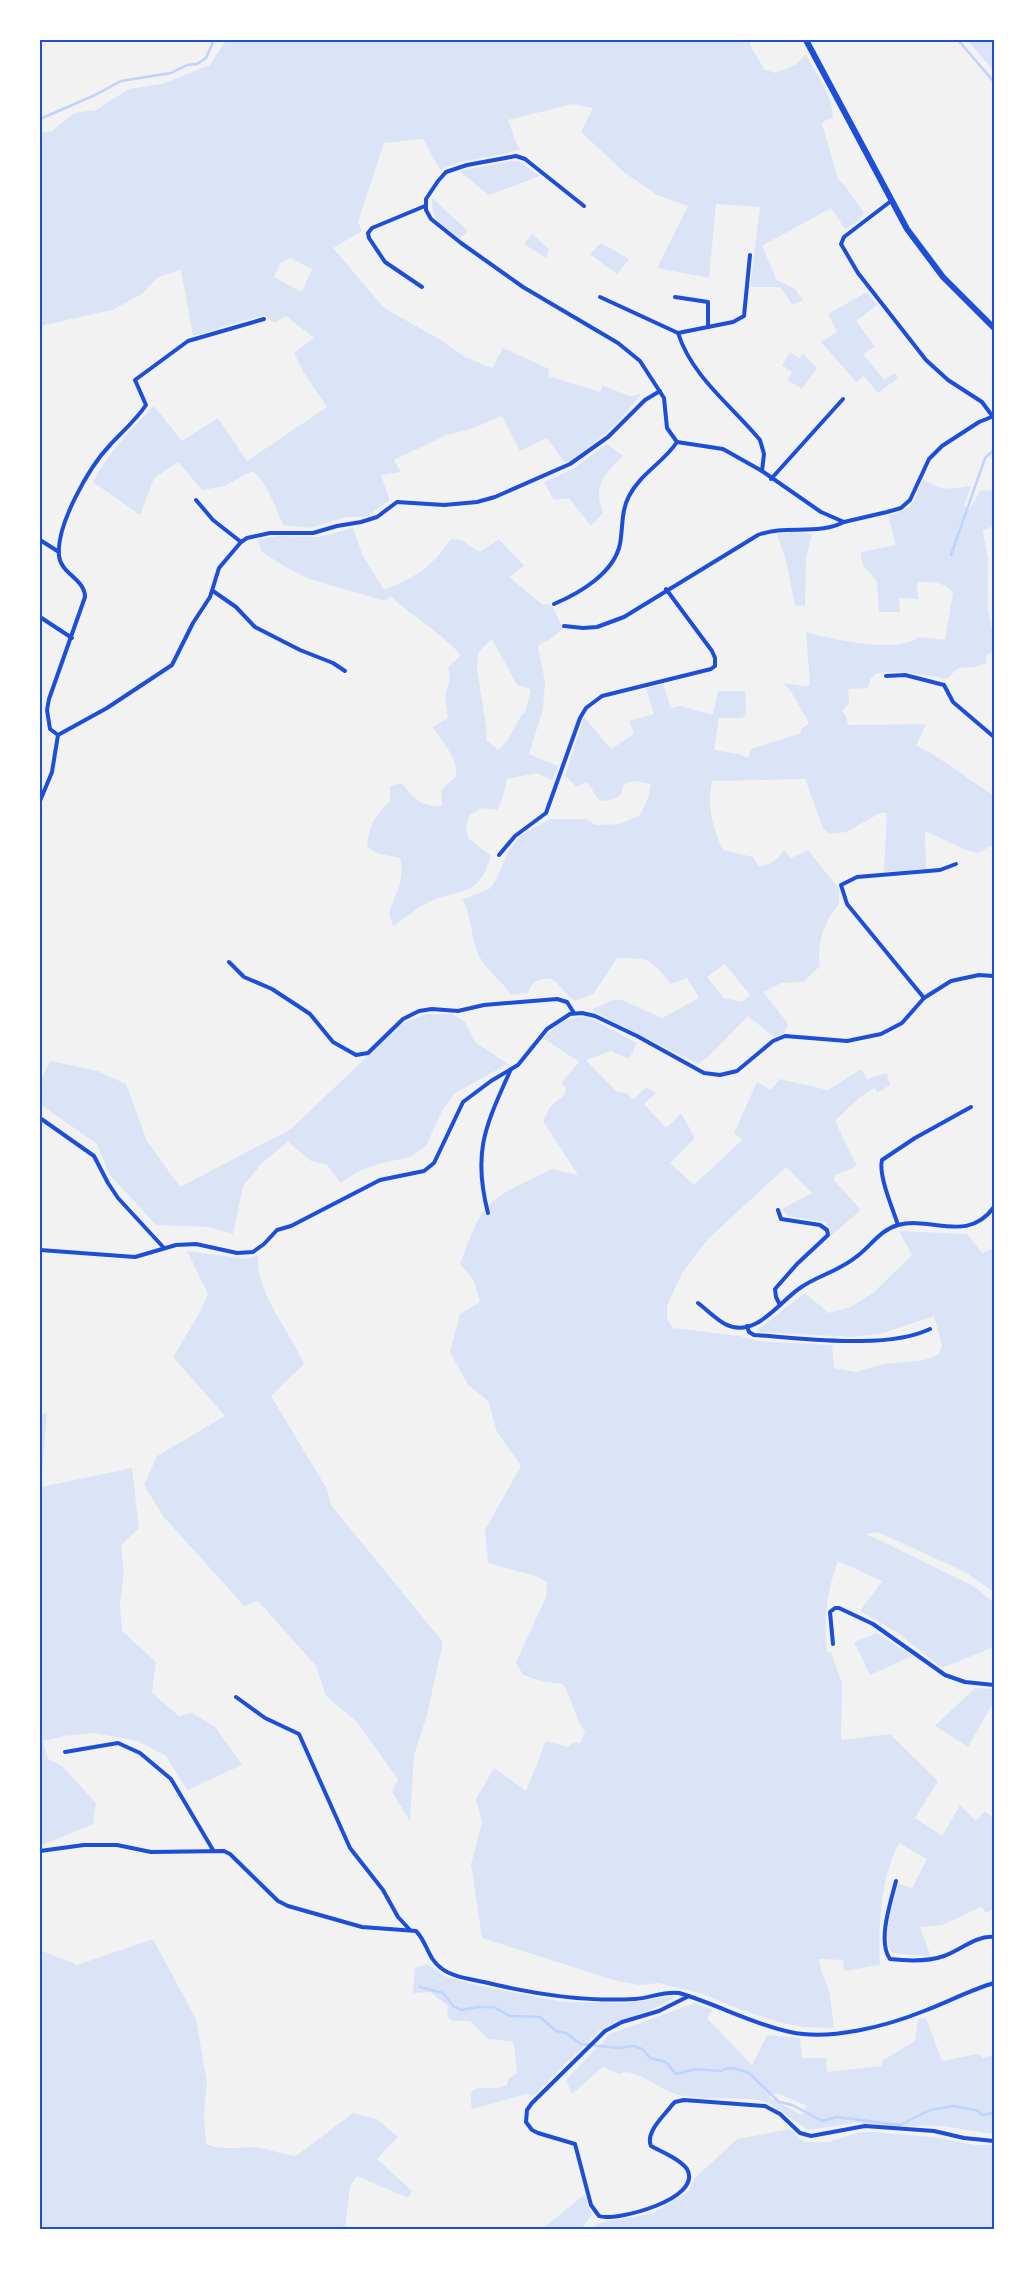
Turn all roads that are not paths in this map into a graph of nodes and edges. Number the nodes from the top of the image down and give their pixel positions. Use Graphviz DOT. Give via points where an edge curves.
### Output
graph roads {
  1 [pos="806,40"];
  2 [pos="891,201"];
  3 [pos="425,206"];
  4 [pos="584,206"];
  5 [pos="750,255"];
  6 [pos="422,287"];
  7 [pos="600,297"];
  8 [pos="675,297"];
  9 [pos="264,319"];
  10 [pos="708,327"];
  11 [pos="994,328"];
  12 [pos="678,333"];
  13 [pos="660,391"];
  14 [pos="844,399"];
  15 [pos="994,416"];
  16 [pos="677,442"];
  17 [pos="762,471"];
  18 [pos="771,478"];
  19 [pos="196,500"];
  20 [pos="844,522"];
  21 [pos="40,540"];
  22 [pos="241,542"];
  23 [pos="59,552"];
  24 [pos="666,589"];
  25 [pos="213,591"];
  26 [pos="554,604"];
  27 [pos="40,617"];
  28 [pos="564,626"];
  29 [pos="72,638"];
  30 [pos="345,671"];
  31 [pos="886,676"];
  32 [pos="58,735"];
  33 [pos="994,737"];
  34 [pos="40,801"];
  35 [pos="499,855"];
  36 [pos="956,864"];
  37 [pos="230,962"];
  38 [pos="994,976"];
  39 [pos="924,998"];
  40 [pos="574,1013"];
  41 [pos="511,1069"];
  42 [pos="971,1107"];
  43 [pos="40,1118"];
  44 [pos="994,1207"];
  45 [pos="778,1210"];
  46 [pos="488,1213"];
  47 [pos="898,1225"];
  48 [pos="164,1248"];
  49 [pos="40,1250"];
  50 [pos="698,1304"];
  51 [pos="780,1304"];
  52 [pos="747,1326"];
  53 [pos="930,1329"];
  54 [pos="833,1644"];
  55 [pos="994,1685"];
  56 [pos="236,1696"];
  57 [pos="65,1752"];
  58 [pos="213,1850"];
  59 [pos="40,1851"];
  60 [pos="896,1881"];
  61 [pos="410,1930"];
  62 [pos="994,1936"];
  63 [pos="994,1983"];
  64 [pos="690,1996"];
  65 [pos="994,2141"];
  1 -- 2 [label="main road"];
  2 -- 11 [label="main road" via="906,229 931,261"];
  2 -- 15 [label="street" via="844,237 841,244 858,273 926,360 948,380 982,402"];
  3 -- 4 [label="street" via="438,180 452,168 516,156 525,159"];
  3 -- 6 [label="street" via="372,228 368,233 385,262"];
  3 -- 13 [label="street" via="435,224 462,244 523,287 629,352 644,366"];
  5 -- 10 [label="street" via="744,316 733,322"];
  7 -- 12 [label="street"];
  8 -- 10 [label="street" via="708,302"];
  9 -- 23 [label="street" via="188,341 135,380 146,405 94,465 68,516"];
  10 -- 12 [label="street"];
  12 -- 17 [label="street" via="696,370 760,440 764,454"];
  13 -- 16 [label="street" via="667,407 668,428"];
  13 -- 22 [label="street" via="645,400 589,452 513,491 454,505 397,502 377,517 361,522 313,533 270,533"];
  14 -- 18 [label="street"];
  15 -- 20 [label="street" via="961,432 937,450 906,504"];
  16 -- 17 [label="street" via="718,447"];
  16 -- 26 [label="street" via="629,494 618,550 611,565 584,588"];
  17 -- 18 [label="street"];
  18 -- 20 [label="street" via="821,512"];
  19 -- 22 [label="street" via="213,520"];
  20 -- 24 [label="street" via="826,530 772,530 758,535"];
  21 -- 23 [label="street"];
  22 -- 25 [label="street" via="219,568"];
  23 -- 29 [label="street" via="65,570 85,593"];
  24 -- 28 [label="street" via="610,623 583,628"];
  24 -- 35 [label="street" via="712,651 716,658 715,666 594,700 580,718 546,813 515,836"];
  25 -- 30 [label="street" via="236,607 255,627"];
  25 -- 32 [label="street" via="172,665 107,708"];
  27 -- 29 [label="street"];
  29 -- 32 [label="street" via="46,710 50,729"];
  31 -- 33 [label="street" via="905,675 944,685 953,702"];
  32 -- 34 [label="street" via="52,772"];
  36 -- 39 [label="street" via="940,870 858,877 841,885 847,904"];
  37 -- 40 [label="street" via="244,977 310,1014 333,1042 356,1054 368,1053 403,1019 426,1010 465,1010 484,1005 557,999 566,1002"];
  38 -- 39 [label="street" via="962,977"];
  39 -- 40 [label="street" via="902,1023 881,1034 847,1041 785,1036 773,1041 737,1071 714,1076 595,1016"];
  40 -- 41 [label="street" via="551,1024 524,1059"];
  41 -- 46 [label="street" via="486,1124 480,1161 481,1186"];
  41 -- 48 [label="street" via="463,1102 434,1163 424,1171 380,1180 291,1226 277,1230 253,1252 236,1253 196,1244"];
  42 -- 47 [label="street" via="882,1160 884,1180"];
  43 -- 48 [label="street" via="94,1156 118,1198"];
  44 -- 47 [label="street" via="984,1218 965,1226"];
  45 -- 51 [label="street" via="782,1219 820,1225 828,1235 776,1289"];
  47 -- 51 [label="street" via="883,1233 844,1266 801,1288"];
  48 -- 49 [label="street" via="135,1257"];
  50 -- 52 [label="street" via="727,1326"];
  51 -- 52 [label="street" via="760,1322"];
  52 -- 53 [label="street" via="754,1335 831,1339 898,1338"];
  54 -- 55 [label="street" via="830,1612 839,1608 873,1624 945,1675 966,1682"];
  56 -- 61 [label="street" via="265,1718 299,1734 350,1848"];
  57 -- 58 [label="street" via="118,1743 140,1753 171,1779"];
  58 -- 59 [label="street" via="151,1852 118,1845 74,1845"];
  58 -- 61 [label="street" via="230,1854 278,1901 288,1906 362,1927"];
  60 -- 62 [label="street" via="885,1932 884,1946 890,1959 930,1960 978,1939"];
  61 -- 64 [label="street" via="422,1937 432,1960 440,1968 478,1981 522,1991 582,1998 635,1999 672,1992"];
  63 -- 64 [label="street" via="906,2018 831,2034 799,2033 771,2027"];
  64 -- 65 [label="street" via="613,2026 532,2103 526,2118 528,2126 578,2148 591,2205 601,2217 663,2203 686,2188 690,2179 687,2170 651,2146 649,2140 672,2105 684,2100 766,2106 800,2132 811,2136 865,2126 934,2131"];
}
